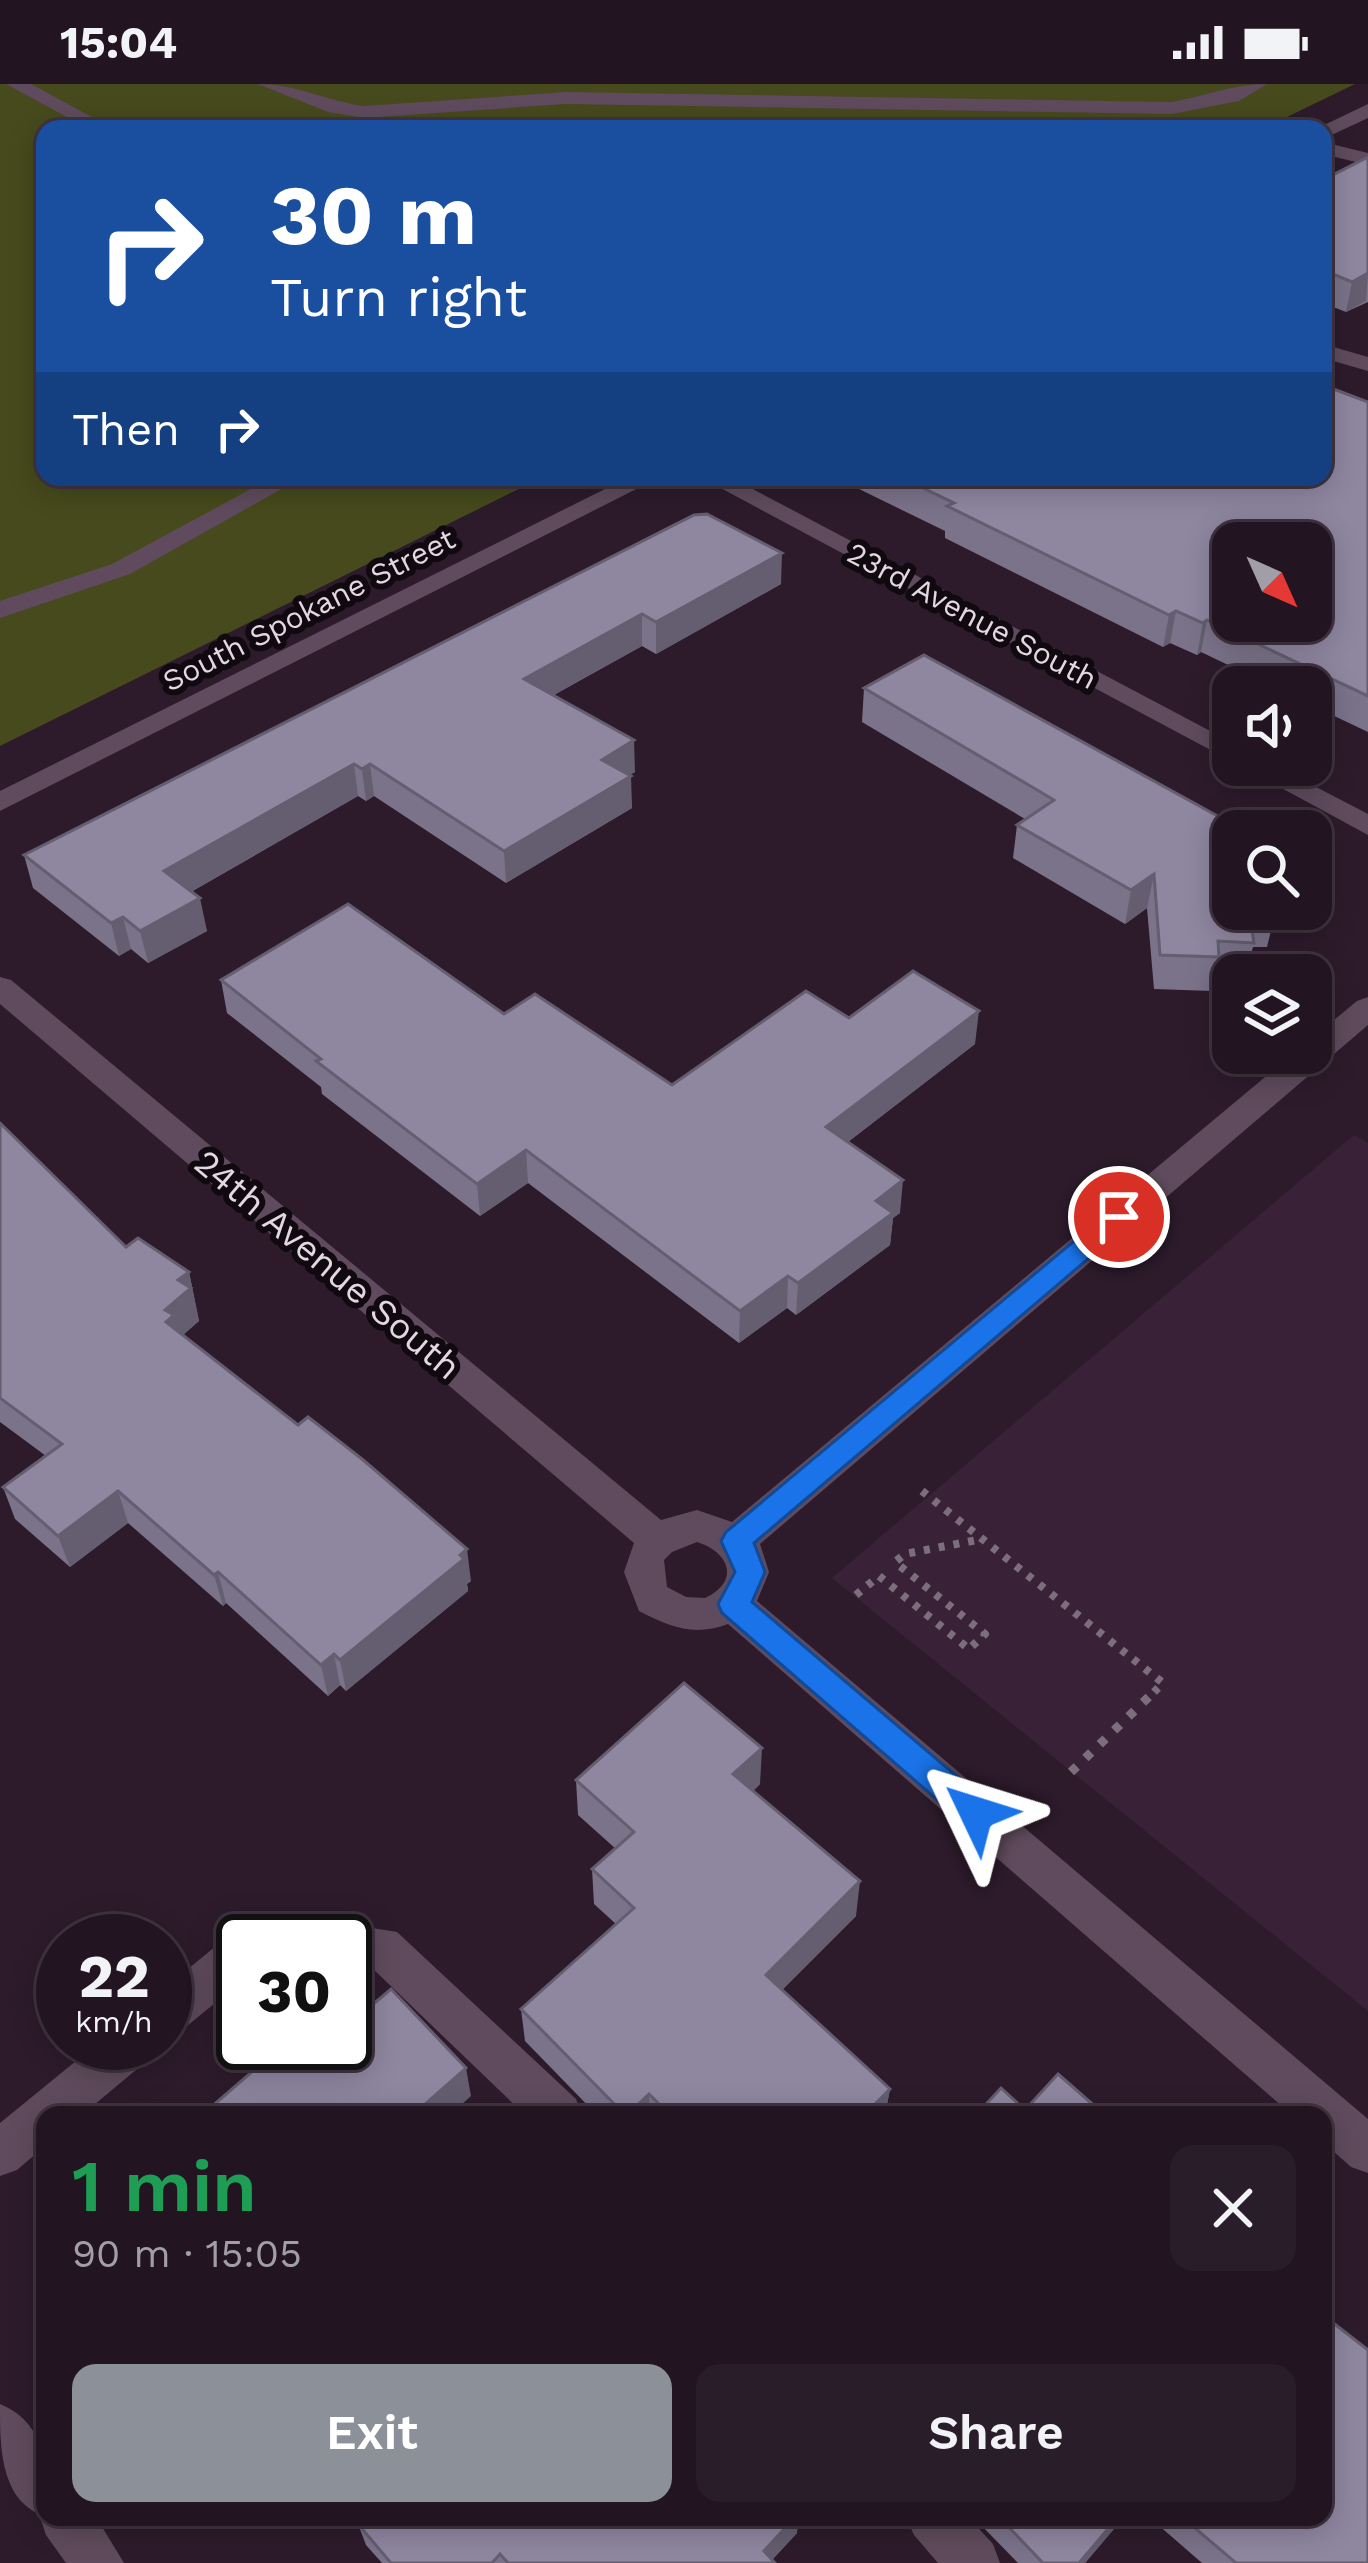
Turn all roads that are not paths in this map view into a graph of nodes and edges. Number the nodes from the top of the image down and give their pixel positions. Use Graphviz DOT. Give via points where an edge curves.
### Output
graph roads {
  1 [pos="16,84"];
  2 [pos="268,84"];
  3 [pos="1257,84"];
  4 [pos="690,102"];
  5 [pos="1368,110"];
  6 [pos="86,120"];
  7 [pos="663,120"];
  8 [pos="1332,128"];
  9 [pos="1332,150"];
  10 [pos="1368,159"];
  11 [pos="1332,354"];
  12 [pos="1368,364"];
  13 [pos="274,486"];
  14 [pos="630,486"];
  15 [pos="729,486"];
  16 [pos="0,610"];
  17 [pos="1212,743"];
  18 [pos="1293,786"];
  19 [pos="0,802"];
  20 [pos="1368,826"];
  21 [pos="0,987"];
  22 [pos="1368,1008"];
  23 [pos="657,1540"];
  24 [pos="736,1541"];
  25 [pos="733,1604"];
  26 [pos="372,1946"];
  27 [pos="216,1974"];
  28 [pos="192,1994"];
  29 [pos="100,2070"];
  30 [pos="57,2106"];
  31 [pos="549,2106"];
  32 [pos="1317,2106"];
  33 [pos="1332,2119"];
  34 [pos="36,2123"];
  35 [pos="1368,2150"];
  36 [pos="0,2153"];
  37 [pos="0,2430"];
  38 [pos="36,2479"];
  39 [pos="71,2526"];
  40 [pos="940,2526"];
  41 [pos="98,2563"];
  42 [pos="974,2563"];
  1 -- 6 [label="street"];
  2 -- 4 [label="street" via="364,112 566,98"];
  3 -- 4 [label="street" via="1172,109"];
  4 -- 7 [label="street"];
  5 -- 8 [label="street"];
  9 -- 10 [label="street"];
  11 -- 12 [label="street"];
  13 -- 16 [label="street" via="122,569"];
  14 -- 19 [label="street, South Spokane Street"];
  15 -- 17 [label="street, 23rd Avenue South"];
  18 -- 20 [label="street"];
  21 -- 23 [label="street, 24th Avenue South"];
  22 -- 24 [label="street"];
  23 -- 24 [label="street" via="697,1526"];
  23 -- 25 [label="street" via="641,1570 653,1599 685,1616"];
  24 -- 25 [label="street" via="750,1572"];
  25 -- 32 [label="street"];
  26 -- 31 [label="street"];
  27 -- 28 [label="street"];
  29 -- 30 [label="street"];
  33 -- 35 [label="street"];
  34 -- 36 [label="street"];
  37 -- 38 [label="street"];
  39 -- 41 [label="street"];
  40 -- 42 [label="street"];
}
